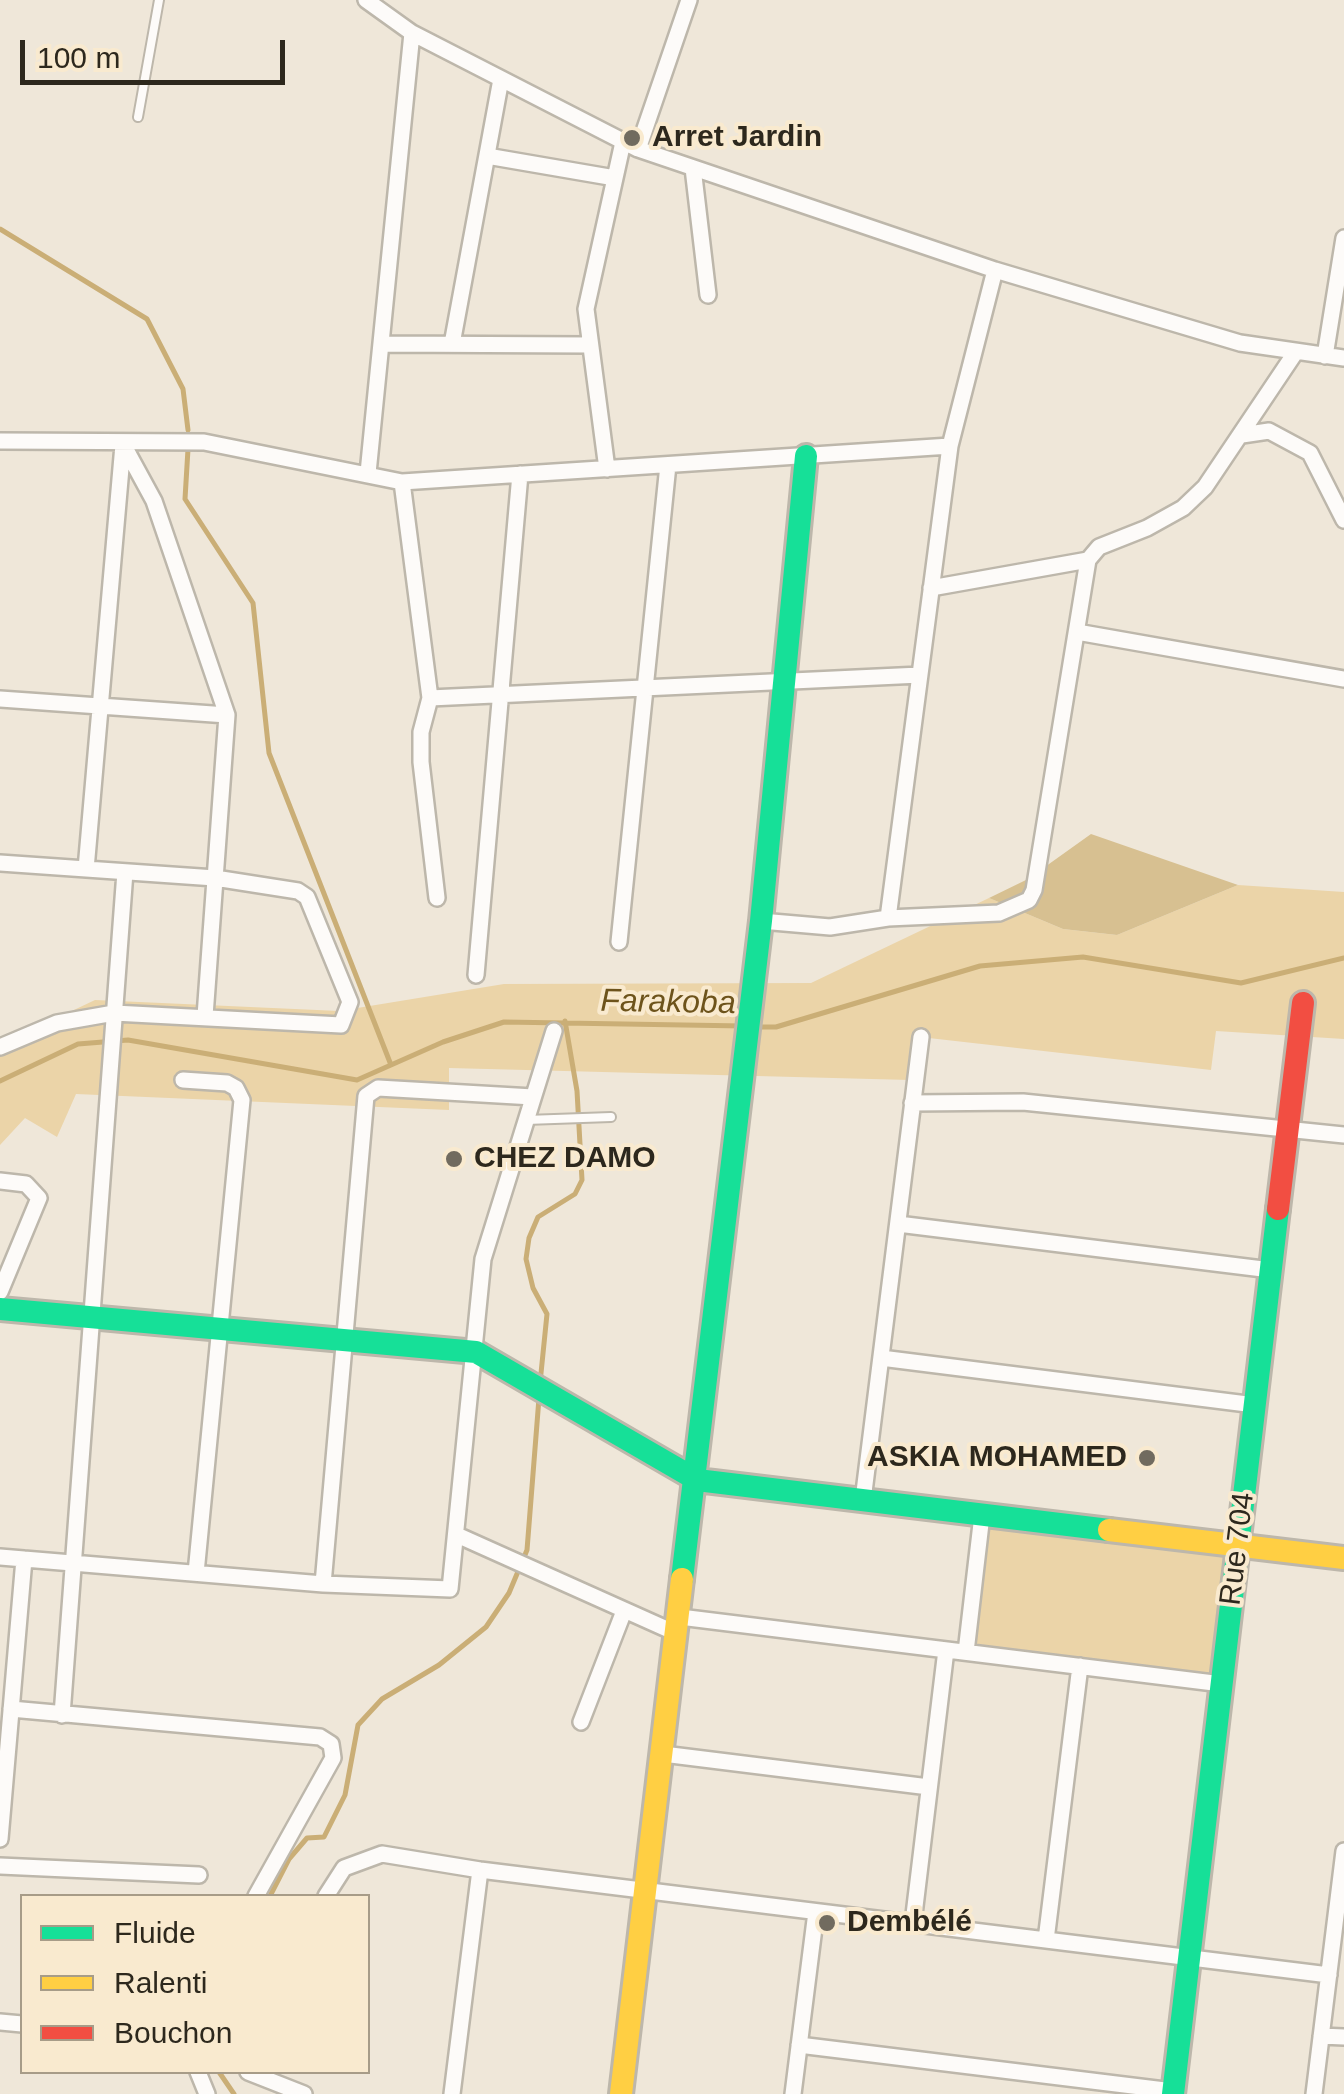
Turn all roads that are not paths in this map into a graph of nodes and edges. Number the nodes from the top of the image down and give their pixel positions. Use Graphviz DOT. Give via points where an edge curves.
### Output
graph roads {
  1 [pos="159,0"];
  2 [pos="366,0"];
  3 [pos="689,0"];
  4 [pos="412,33"];
  5 [pos="501,79"];
  6 [pos="138,117"];
  7 [pos="630,145"];
  8 [pos="487,156"];
  9 [pos="693,168"];
  10 [pos="615,178"];
  11 [pos="1344,238"];
  12 [pos="995,270"];
  13 [pos="708,296"];
  14 [pos="382,344"];
  15 [pos="452,344"];
  16 [pos="590,345"];
  17 [pos="1295,353"];
  18 [pos="1325,356"];
  19 [pos="1344,358"];
  20 [pos="1242,435"];
  21 [pos="0,441"];
  22 [pos="124,444"];
  23 [pos="950,446"];
  24 [pos="806,456"];
  25 [pos="668,465"];
  26 [pos="607,469"];
  27 [pos="368,473"];
  28 [pos="520,474"];
  29 [pos="402,482"];
  30 [pos="1344,520"];
  31 [pos="1088,560"];
  32 [pos="931,588"];
  33 [pos="1077,632"];
  34 [pos="920,674"];
  35 [pos="784,680"];
  36 [pos="1344,680"];
  37 [pos="644,687"];
  38 [pos="501,694"];
  39 [pos="430,698"];
  40 [pos="0,699"];
  41 [pos="100,706"];
  42 [pos="227,715"];
  43 [pos="0,863"];
  44 [pos="86,869"];
  45 [pos="125,872"];
  46 [pos="215,878"];
  47 [pos="437,898"];
  48 [pos="888,918"];
  49 [pos="761,922"];
  50 [pos="619,942"];
  51 [pos="476,975"];
  52 [pos="1303,1003"];
  53 [pos="205,1016"];
  54 [pos="114,1020"];
  55 [pos="554,1031"];
  56 [pos="921,1038"];
  57 [pos="0,1048"];
  58 [pos="183,1080"];
  59 [pos="533,1098"];
  60 [pos="912,1103"];
  61 [pos="610,1117"];
  62 [pos="526,1120"];
  63 [pos="1288,1132"];
  64 [pos="1344,1135"];
  65 [pos="0,1181"];
  66 [pos="898,1224"];
  67 [pos="1271,1270"];
  68 [pos="0,1292"];
  69 [pos="0,1308"];
  70 [pos="93,1318"];
  71 [pos="220,1330"];
  72 [pos="344,1341"];
  73 [pos="476,1352"];
  74 [pos="881,1358"];
  75 [pos="1255,1404"];
  76 [pos="697,1480"];
  77 [pos="863,1500"];
  78 [pos="982,1515"];
  79 [pos="457,1535"];
  80 [pos="1238,1546"];
  81 [pos="0,1557"];
  82 [pos="1344,1558"];
  83 [pos="24,1559"];
  84 [pos="74,1563"];
  85 [pos="196,1574"];
  86 [pos="323,1584"];
  87 [pos="624,1611"];
  88 [pos="679,1626"];
  89 [pos="946,1650"];
  90 [pos="966,1652"];
  91 [pos="1080,1666"];
  92 [pos="1222,1684"];
  93 [pos="11,1709"];
  94 [pos="62,1715"];
  95 [pos="582,1722"];
  96 [pos="663,1754"];
  97 [pos="929,1787"];
  98 [pos="2,1790"];
  99 [pos="0,1840"];
  100 [pos="1344,1851"];
  101 [pos="0,1866"];
  102 [pos="480,1870"];
  103 [pos="199,1875"];
  104 [pos="646,1890"];
  105 [pos="257,1894"];
  106 [pos="327,1894"];
  107 [pos="1341,1894"];
  108 [pos="816,1912"];
  109 [pos="912,1923"];
  110 [pos="1046,1940"];
  111 [pos="1190,1958"];
  112 [pos="1329,1975"];
  113 [pos="1321,2036"];
  114 [pos="1344,2036"];
  115 [pos="800,2045"];
  116 [pos="253,2074"];
  117 [pos="1173,2092"];
  118 [pos="304,2094"];
  119 [pos="452,2094"];
  120 [pos="621,2094"];
  121 [pos="793,2094"];
  122 [pos="1314,2094"];
  1 -- 6 [label="lane"];
  2 -- 4 [label="street"];
  3 -- 7 [label="street"];
  4 -- 5 [label="street"];
  4 -- 14 [label="street"];
  5 -- 7 [label="street"];
  5 -- 8 [label="street"];
  7 -- 9 [label="street"];
  7 -- 10 [label="street"];
  8 -- 10 [label="street"];
  8 -- 15 [label="street"];
  9 -- 12 [label="street"];
  9 -- 13 [label="street"];
  10 -- 16 [label="street" via="588,286"];
  11 -- 18 [label="street"];
  12 -- 17 [label="street" via="1240,343"];
  12 -- 23 [label="street"];
  14 -- 15 [label="street"];
  14 -- 27 [label="street"];
  15 -- 16 [label="street"];
  16 -- 26 [label="street"];
  17 -- 18 [label="street"];
  17 -- 20 [label="street"];
  18 -- 19 [label="street"];
  20 -- 30 [label="street" via="1269,432 1310,453"];
  20 -- 31 [label="street" via="1183,508 1099,547"];
  21 -- 22 [label="street"];
  22 -- 27 [label="street" via="204,442"];
  22 -- 41 [label="street"];
  22 -- 42 [label="street" via="154,501"];
  23 -- 24 [label="street"];
  23 -- 32 [label="street"];
  24 -- 25 [label="street"];
  24 -- 35 [label="street"];
  25 -- 26 [label="street"];
  25 -- 37 [label="street"];
  26 -- 28 [label="street"];
  27 -- 29 [label="street"];
  28 -- 29 [label="street"];
  28 -- 38 [label="street"];
  29 -- 39 [label="street"];
  31 -- 32 [label="street"];
  31 -- 33 [label="street"];
  32 -- 34 [label="street"];
  33 -- 36 [label="street"];
  33 -- 48 [label="street" via="1029,900 999,913"];
  34 -- 35 [label="street"];
  34 -- 48 [label="street"];
  35 -- 37 [label="street"];
  35 -- 49 [label="street"];
  37 -- 38 [label="street"];
  37 -- 50 [label="street"];
  38 -- 39 [label="street"];
  38 -- 51 [label="street"];
  39 -- 47 [label="street" via="421,762"];
  40 -- 41 [label="street"];
  41 -- 42 [label="street"];
  41 -- 44 [label="street"];
  42 -- 46 [label="street"];
  43 -- 44 [label="street"];
  44 -- 45 [label="street"];
  45 -- 46 [label="street"];
  45 -- 54 [label="street"];
  46 -- 53 [label="street"];
  46 -- 53 [label="street" via="289,888 306,898 350,1002 341,1025 326,1027"];
  48 -- 49 [label="street" via="830,927"];
  49 -- 76 [label="street"];
  52 -- 63 [label="street, Rue 704"];
  53 -- 54 [label="street"];
  54 -- 57 [label="street" via="72,1019"];
  54 -- 70 [label="street"];
  55 -- 59 [label="street"];
  56 -- 60 [label="street"];
  58 -- 71 [label="street" via="227,1084 242,1100"];
  59 -- 62 [label="street"];
  59 -- 72 [label="street" via="378,1088 366,1096"];
  60 -- 63 [label="street" via="1023,1102"];
  60 -- 66 [label="street"];
  61 -- 62 [label="lane"];
  62 -- 73 [label="street" via="483,1259"];
  63 -- 64 [label="street"];
  63 -- 67 [label="street, Rue 704"];
  65 -- 68 [label="street" via="32,1187 40,1198"];
  66 -- 67 [label="street"];
  66 -- 74 [label="street"];
  67 -- 75 [label="street, Rue 704"];
  69 -- 70 [label="street"];
  70 -- 71 [label="street"];
  70 -- 84 [label="street"];
  71 -- 72 [label="street"];
  71 -- 85 [label="street"];
  72 -- 73 [label="street"];
  72 -- 86 [label="street"];
  73 -- 76 [label="street"];
  73 -- 79 [label="street"];
  74 -- 75 [label="street"];
  74 -- 77 [label="street"];
  75 -- 80 [label="street, Rue 704"];
  76 -- 77 [label="street"];
  76 -- 88 [label="street"];
  77 -- 78 [label="street"];
  78 -- 80 [label="street"];
  78 -- 90 [label="street"];
  79 -- 86 [label="street" via="452,1582 444,1592"];
  79 -- 87 [label="street"];
  80 -- 82 [label="street"];
  80 -- 92 [label="street, Rue 704"];
  81 -- 83 [label="street"];
  83 -- 84 [label="street"];
  83 -- 93 [label="street"];
  84 -- 85 [label="street"];
  84 -- 94 [label="street"];
  85 -- 86 [label="street"];
  87 -- 88 [label="street"];
  87 -- 95 [label="street"];
  88 -- 89 [label="street"];
  88 -- 96 [label="street"];
  89 -- 90 [label="street"];
  89 -- 97 [label="street"];
  90 -- 91 [label="street"];
  91 -- 92 [label="street"];
  91 -- 110 [label="street"];
  92 -- 111 [label="street, Rue 704"];
  93 -- 94 [label="street"];
  93 -- 98 [label="street"];
  94 -- 105 [label="street" via="320,1736 331,1744 333,1758"];
  96 -- 97 [label="street"];
  96 -- 104 [label="street"];
  97 -- 109 [label="street"];
  98 -- 99 [label="street"];
  100 -- 107 [label="street"];
  101 -- 103 [label="street"];
  102 -- 104 [label="street"];
  102 -- 106 [label="street" via="382,1854 344,1868"];
  102 -- 119 [label="street"];
  104 -- 108 [label="street"];
  104 -- 120 [label="street"];
  107 -- 112 [label="street"];
  108 -- 109 [label="street"];
  108 -- 115 [label="street"];
  109 -- 110 [label="street"];
  110 -- 111 [label="street"];
  111 -- 112 [label="street"];
  111 -- 117 [label="street, Rue 704"];
  112 -- 113 [label="street"];
  113 -- 114 [label="street"];
  113 -- 122 [label="street"];
  115 -- 117 [label="street"];
  115 -- 121 [label="street"];
  116 -- 118 [label="street"];
}
